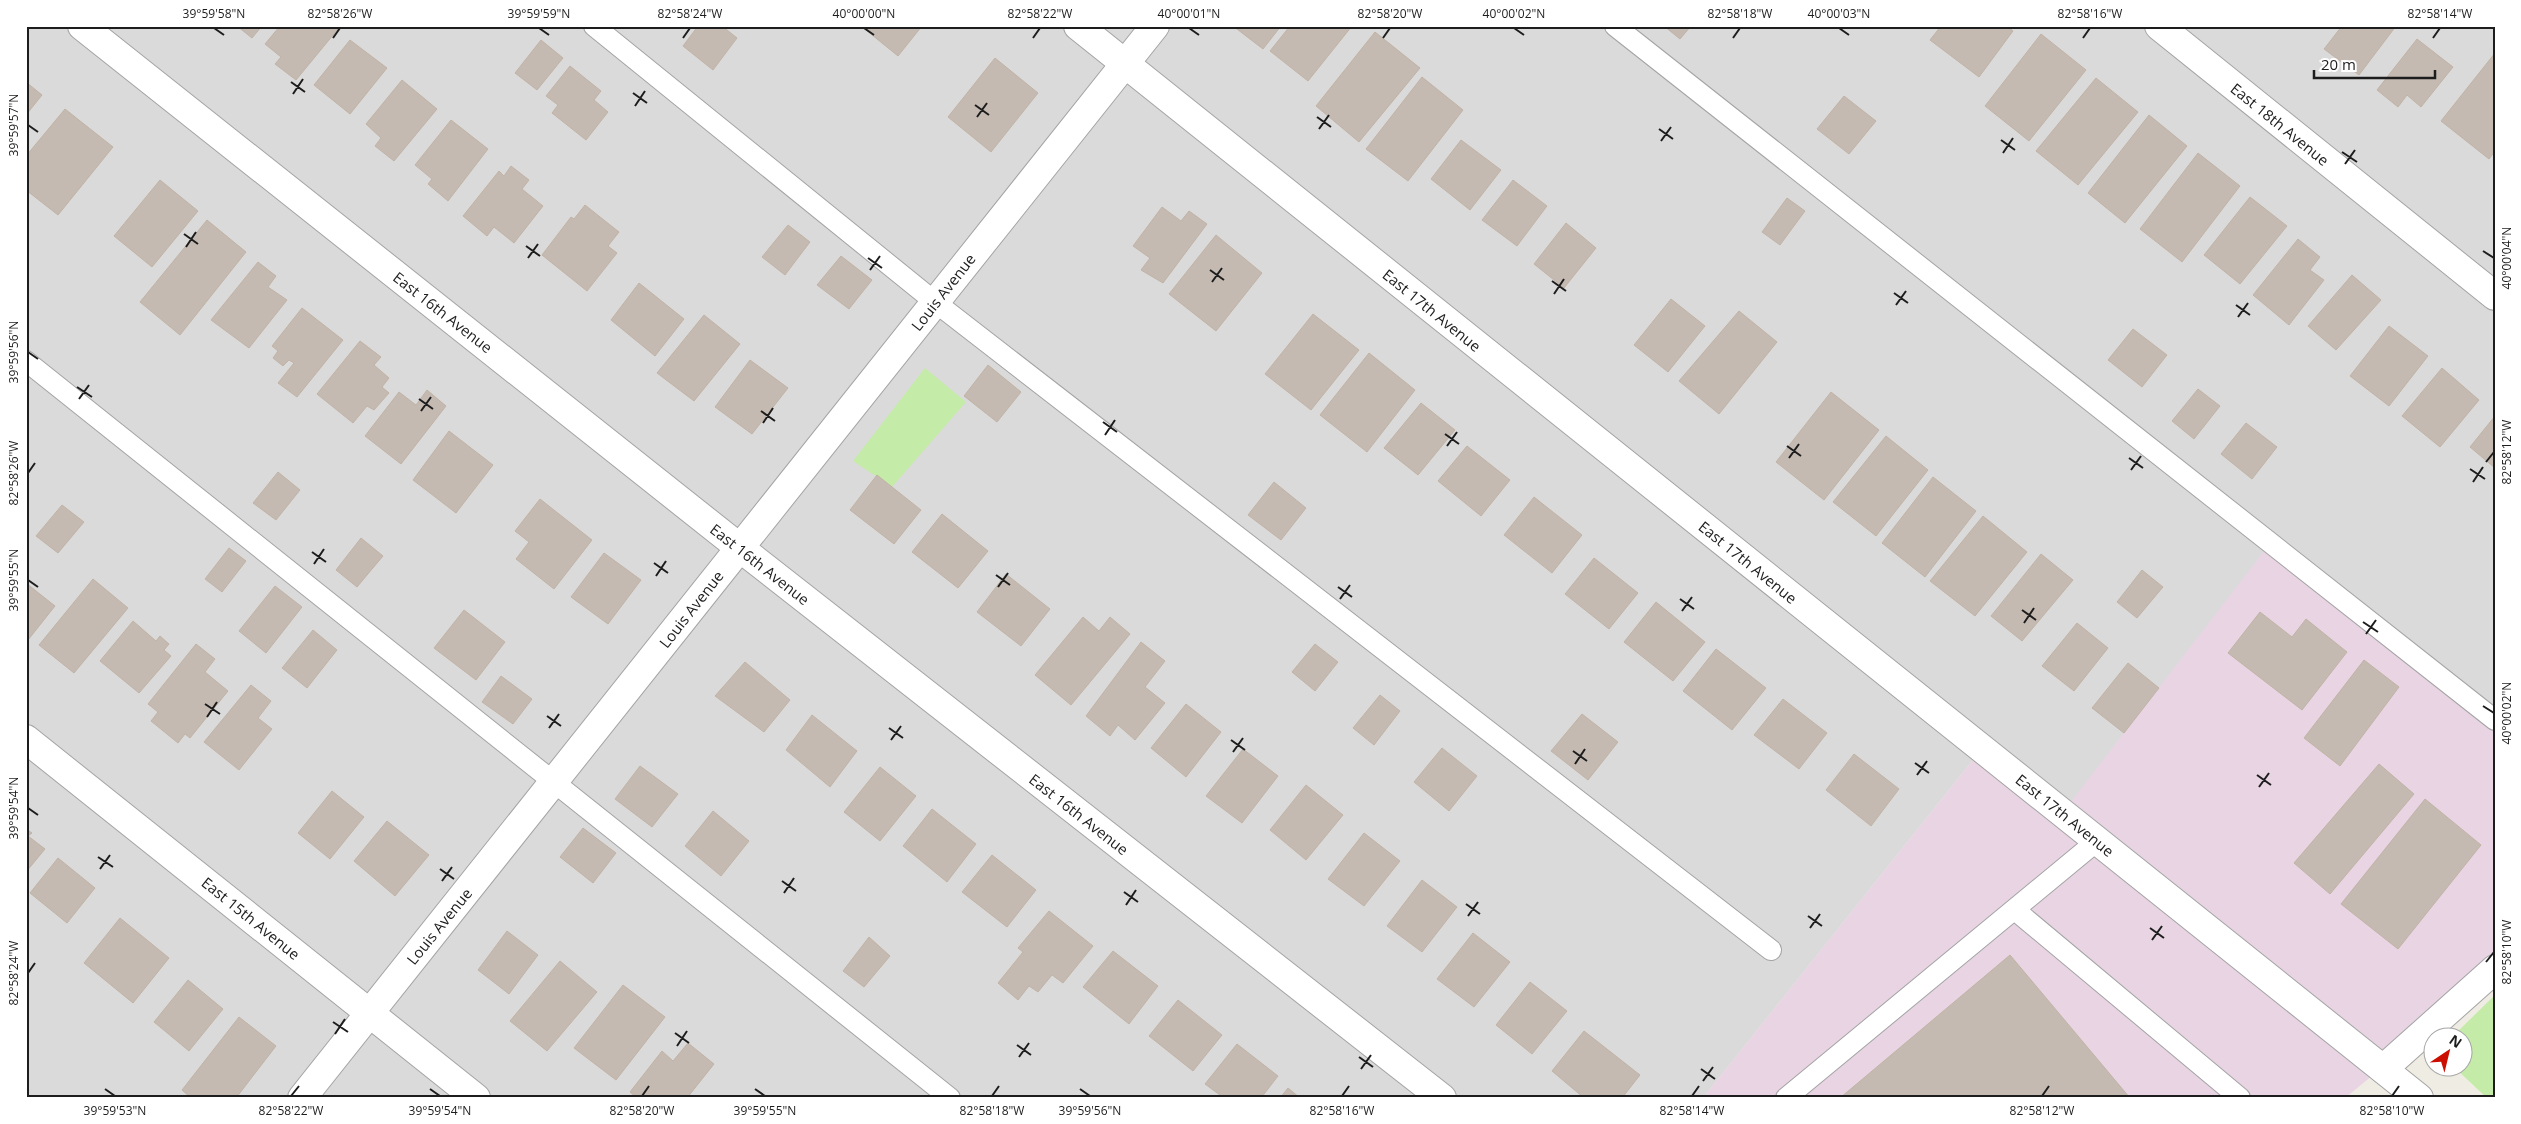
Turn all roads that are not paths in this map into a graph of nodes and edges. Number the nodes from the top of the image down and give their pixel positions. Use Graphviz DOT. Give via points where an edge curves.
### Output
graph roads {
  1 [pos="82,26"];
  2 [pos="594,26"];
  3 [pos="1078,26"];
  4 [pos="1154,26"];
  5 [pos="1615,26"];
  6 [pos="2159,26"];
  7 [pos="1124,64"];
  8 [pos="2495,296"];
  9 [pos="935,302"];
  10 [pos="26,361"];
  11 [pos="740,548"];
  12 [pos="2495,720"];
  13 [pos="26,739"];
  14 [pos="554,782"];
  15 [pos="2097,841"];
  16 [pos="2015,910"];
  17 [pos="1771,950"];
  18 [pos="2495,969"];
  19 [pos="370,1013"];
  20 [pos="2383,1069"];
  21 [pos="302,1098"];
  22 [pos="476,1098"];
  23 [pos="950,1098"];
  24 [pos="1442,1098"];
  25 [pos="1786,1098"];
  26 [pos="2240,1098"];
  27 [pos="2419,1098"];
  1 -- 11 [label="street, East 16th Avenue"];
  2 -- 9 [label="lane"];
  3 -- 7 [label="street, East 17th Avenue"];
  4 -- 7 [label="street, Louis Avenue"];
  5 -- 12 [label="lane"];
  6 -- 8 [label="street, East 18th Avenue"];
  7 -- 9 [label="street, Louis Avenue"];
  7 -- 15 [label="street, East 17th Avenue"];
  9 -- 11 [label="street, Louis Avenue"];
  9 -- 17 [label="lane"];
  10 -- 14 [label="lane"];
  11 -- 14 [label="street, Louis Avenue"];
  11 -- 24 [label="street, East 16th Avenue"];
  13 -- 19 [label="street, East 15th Avenue"];
  14 -- 19 [label="street, Louis Avenue"];
  14 -- 23 [label="lane"];
  15 -- 16 [label="lane"];
  15 -- 20 [label="street, East 17th Avenue"];
  16 -- 25 [label="lane"];
  16 -- 26 [label="lane"];
  18 -- 20 [label="street"];
  19 -- 21 [label="street, Louis Avenue"];
  19 -- 22 [label="street, East 15th Avenue"];
  20 -- 27 [label="street, East 17th Avenue"];
}
